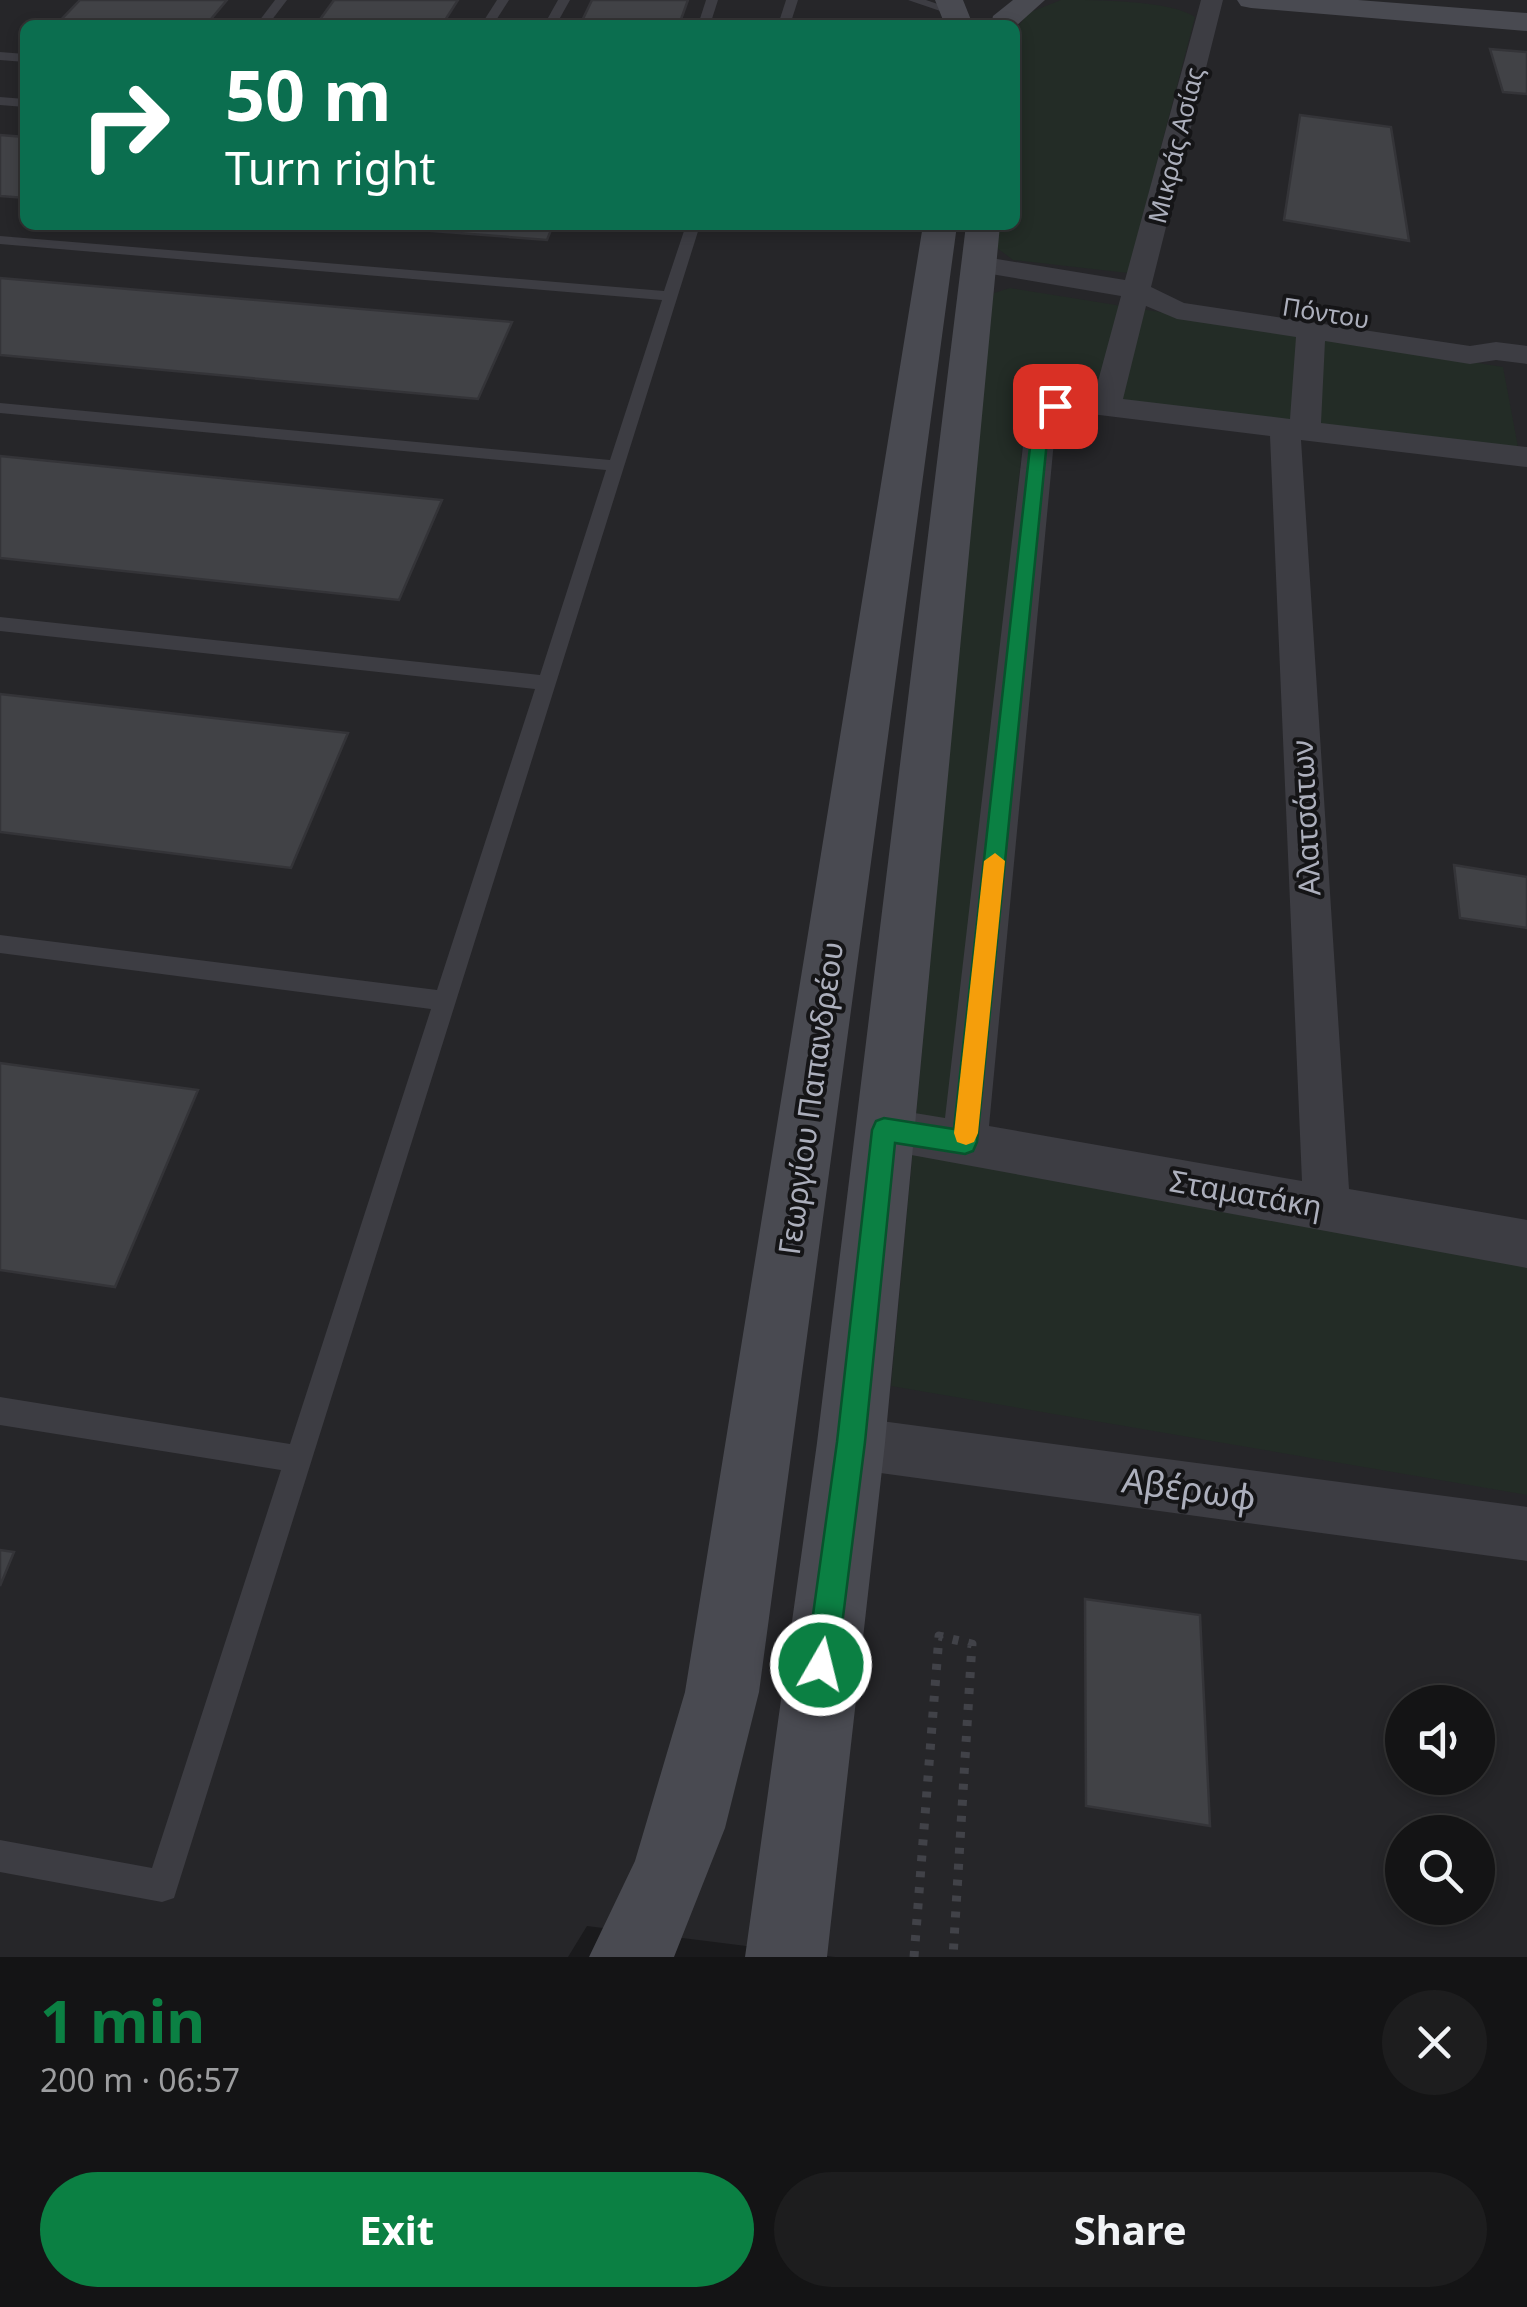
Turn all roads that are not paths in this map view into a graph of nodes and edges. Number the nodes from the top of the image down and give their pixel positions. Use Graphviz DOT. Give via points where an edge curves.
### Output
graph roads {
  1 [pos="914,0"];
  2 [pos="1031,0"];
  3 [pos="1212,0"];
  4 [pos="1251,0"];
  5 [pos="1428,0"];
  6 [pos="1527,8"];
  7 [pos="954,12"];
  8 [pos="999,16"];
  9 [pos="1527,22"];
  10 [pos="691,230"];
  11 [pos="954,234"];
  12 [pos="0,240"];
  13 [pos="1145,293"];
  14 [pos="670,296"];
  15 [pos="1311,330"];
  16 [pos="1496,351"];
  17 [pos="1527,355"];
  18 [pos="1106,407"];
  19 [pos="0,408"];
  20 [pos="1295,430"];
  21 [pos="1527,458"];
  22 [pos="616,466"];
  23 [pos="0,624"];
  24 [pos="546,683"];
  25 [pos="0,944"];
  26 [pos="444,1002"];
  27 [pos="884,1130"];
  28 [pos="965,1142"];
  29 [pos="1327,1208"];
  30 [pos="1527,1244"];
  31 [pos="0,1411"];
  32 [pos="851,1442"];
  33 [pos="299,1459"];
  34 [pos="1527,1534"];
  35 [pos="0,1856"];
  36 [pos="630,1957"];
  37 [pos="786,1957"];
  1 -- 7 [label="lane"];
  2 -- 8 [label="street"];
  3 -- 13 [label="street, Μικράς Ασίας"];
  4 -- 9 [label="street"];
  5 -- 6 [label="street"];
  10 -- 14 [label="lane"];
  11 -- 13 [label="street, Πόντου"];
  11 -- 27 [label="street"];
  11 -- 36 [label="street, Γεωργίου Παπανδρέου" via="722,1692 696,1800"];
  12 -- 14 [label="lane"];
  13 -- 15 [label="street, Πόντου" via="1177,310"];
  13 -- 16 [label="street, Πόντου" via="1179,290 1468,334"];
  13 -- 18 [label="street, Μικράς Ασίας"];
  14 -- 22 [label="lane"];
  15 -- 16 [label="street, Πόντου" via="1470,355"];
  15 -- 20 [label="street, Αλατσάτων"];
  16 -- 17 [label="street, Πόντου"];
  18 -- 20 [label="street"];
  18 -- 28 [label="street" via="1055,406 1041,420"];
  19 -- 22 [label="lane"];
  20 -- 21 [label="street"];
  20 -- 29 [label="street, Αλατσάτων"];
  22 -- 24 [label="lane"];
  23 -- 24 [label="lane"];
  24 -- 26 [label="lane"];
  25 -- 26 [label="lane"];
  26 -- 33 [label="lane"];
  27 -- 28 [label="street, Σταματάκη"];
  27 -- 32 [label="street"];
  28 -- 29 [label="street, Σταματάκη"];
  29 -- 30 [label="street, Σταματάκη"];
  31 -- 33 [label="lane"];
  32 -- 34 [label="street, Αβέρωφ"];
  32 -- 37 [label="street"];
  33 -- 35 [label="lane" via="162,1886"];
}
